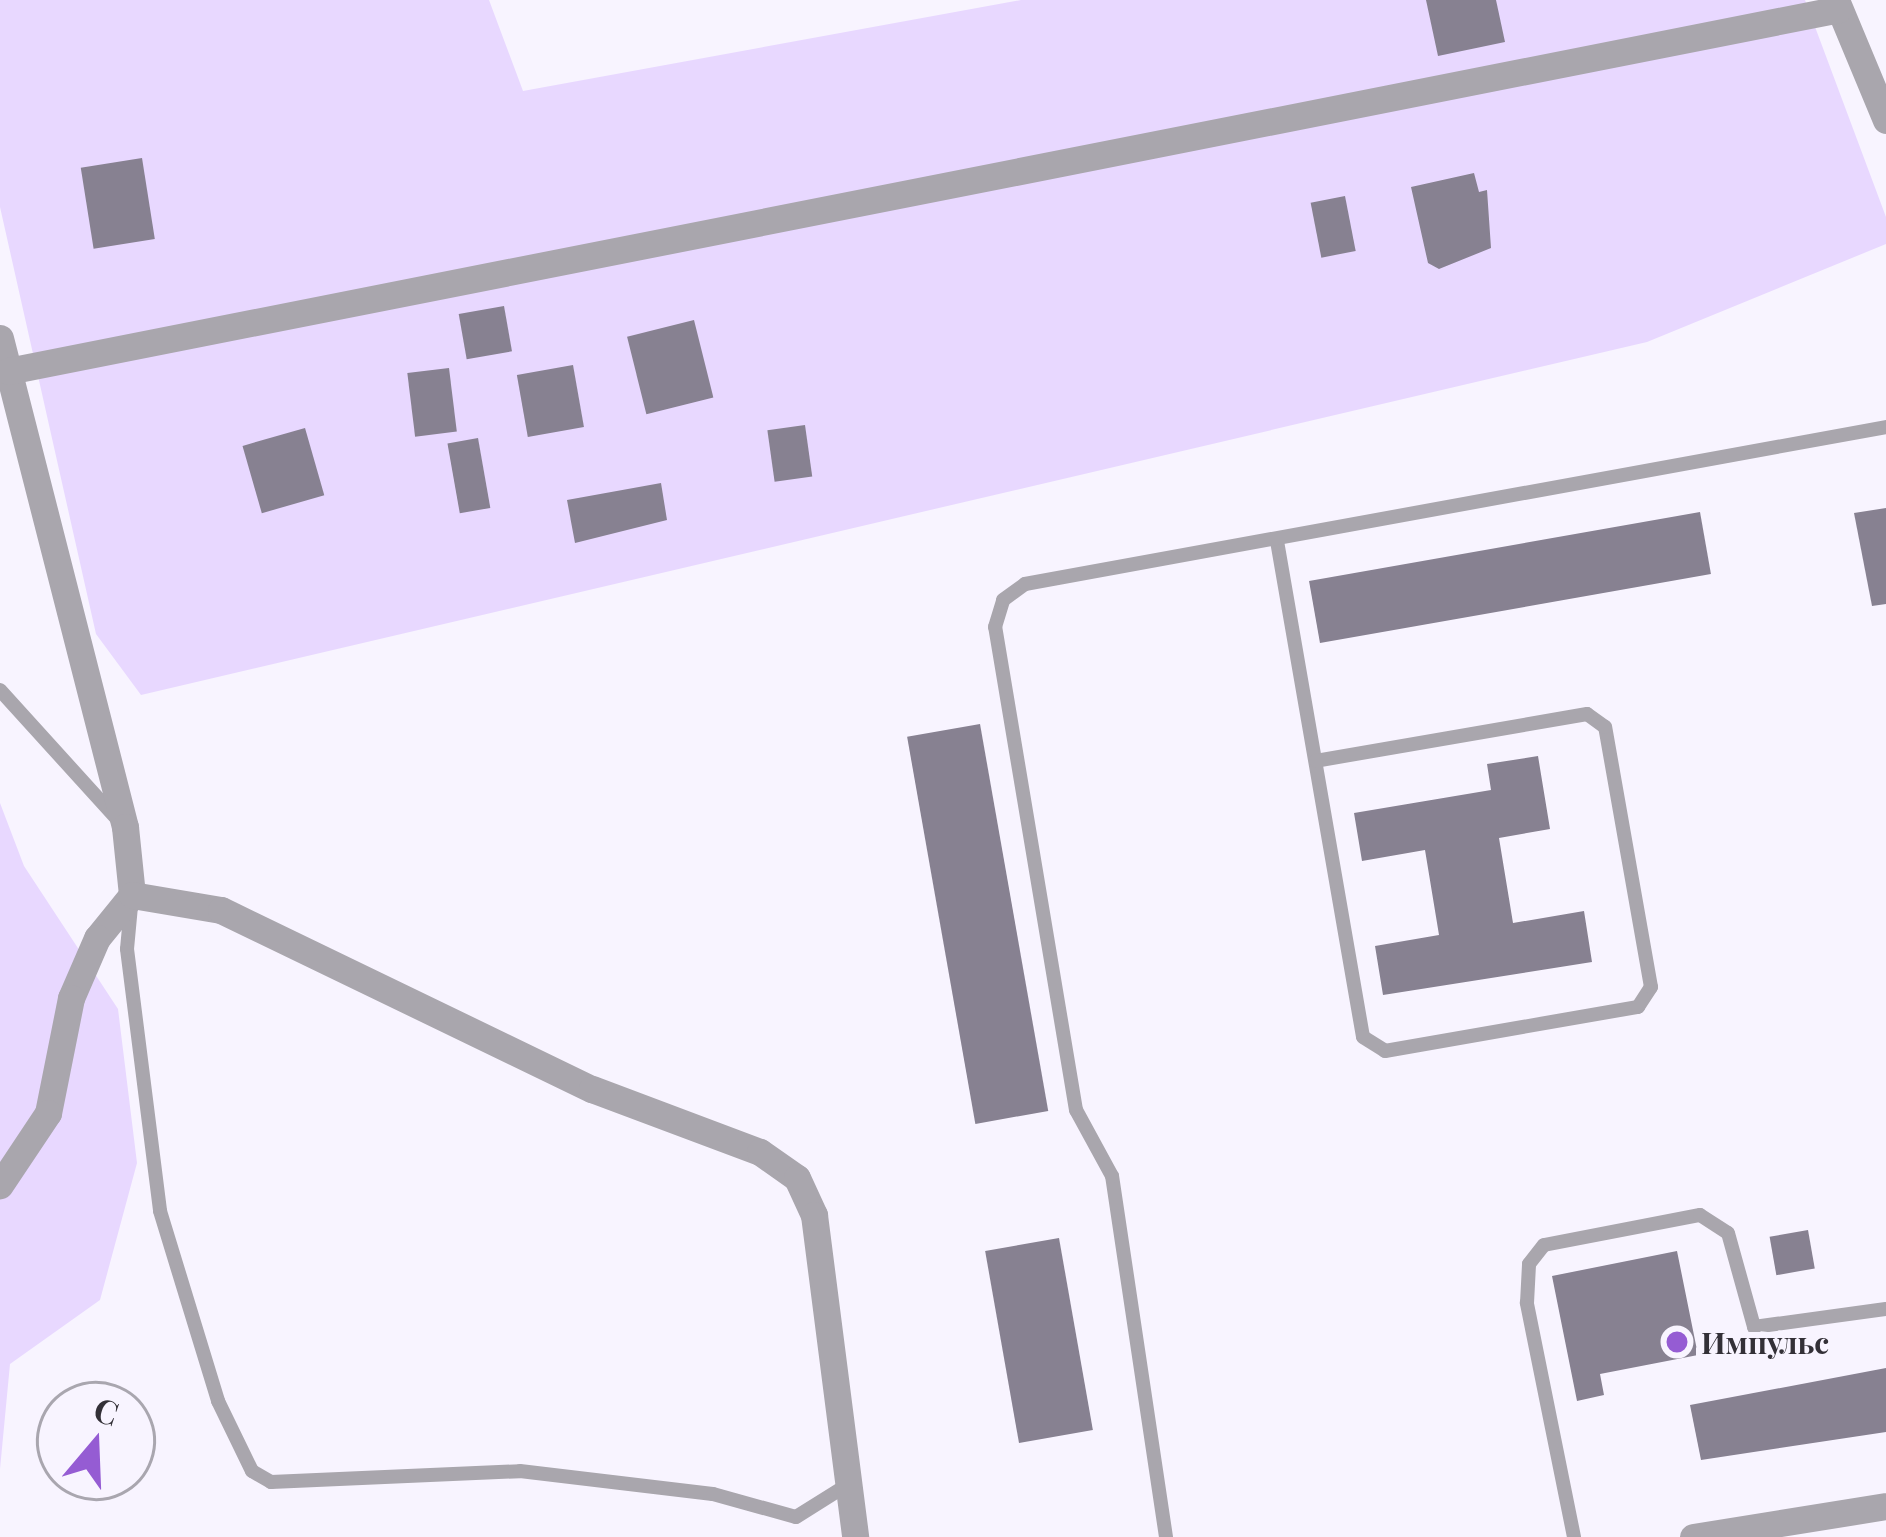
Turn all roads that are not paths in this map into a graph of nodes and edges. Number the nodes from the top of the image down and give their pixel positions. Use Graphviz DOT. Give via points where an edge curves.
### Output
graph roads {
  1 [pos="1837,4"];
  2 [pos="1886,120"];
  3 [pos="0,338"];
  4 [pos="8,371"];
  5 [pos="1886,427"];
  6 [pos="1277,541"];
  7 [pos="0,690"];
  8 [pos="1316,761"];
  9 [pos="125,827"];
  10 [pos="132,895"];
  11 [pos="0,1185"];
  12 [pos="1886,1309"];
  13 [pos="848,1485"];
  14 [pos="1886,1506"];
  15 [pos="855,1537"];
  16 [pos="1166,1537"];
  17 [pos="1574,1537"];
  18 [pos="1693,1537"];
  1 -- 2 [label="street"];
  1 -- 4 [label="street"];
  3 -- 4 [label="street"];
  4 -- 9 [label="street"];
  5 -- 6 [label="lane"];
  6 -- 8 [label="lane"];
  6 -- 16 [label="lane" via="1025,584 1003,600 995,627 1076,1110 1112,1176"];
  7 -- 9 [label="lane"];
  8 -- 8 [label="lane" via="1363,1037 1385,1051 1638,1007 1651,987 1606,727 1586,714"];
  9 -- 10 [label="street"];
  10 -- 11 [label="street" via="97,938 71,998 47,1112"];
  10 -- 13 [label="street" via="221,910 592,1089 760,1153 797,1178 814,1215"];
  10 -- 13 [label="lane" via="127,949 160,1211 218,1401 252,1471 271,1482 520,1471 713,1494 796,1517"];
  12 -- 17 [label="lane" via="1754,1327 1728,1233 1700,1214 1544,1244 1529,1264 1527,1303"];
  13 -- 15 [label="street"];
  14 -- 18 [label="street"];
}
